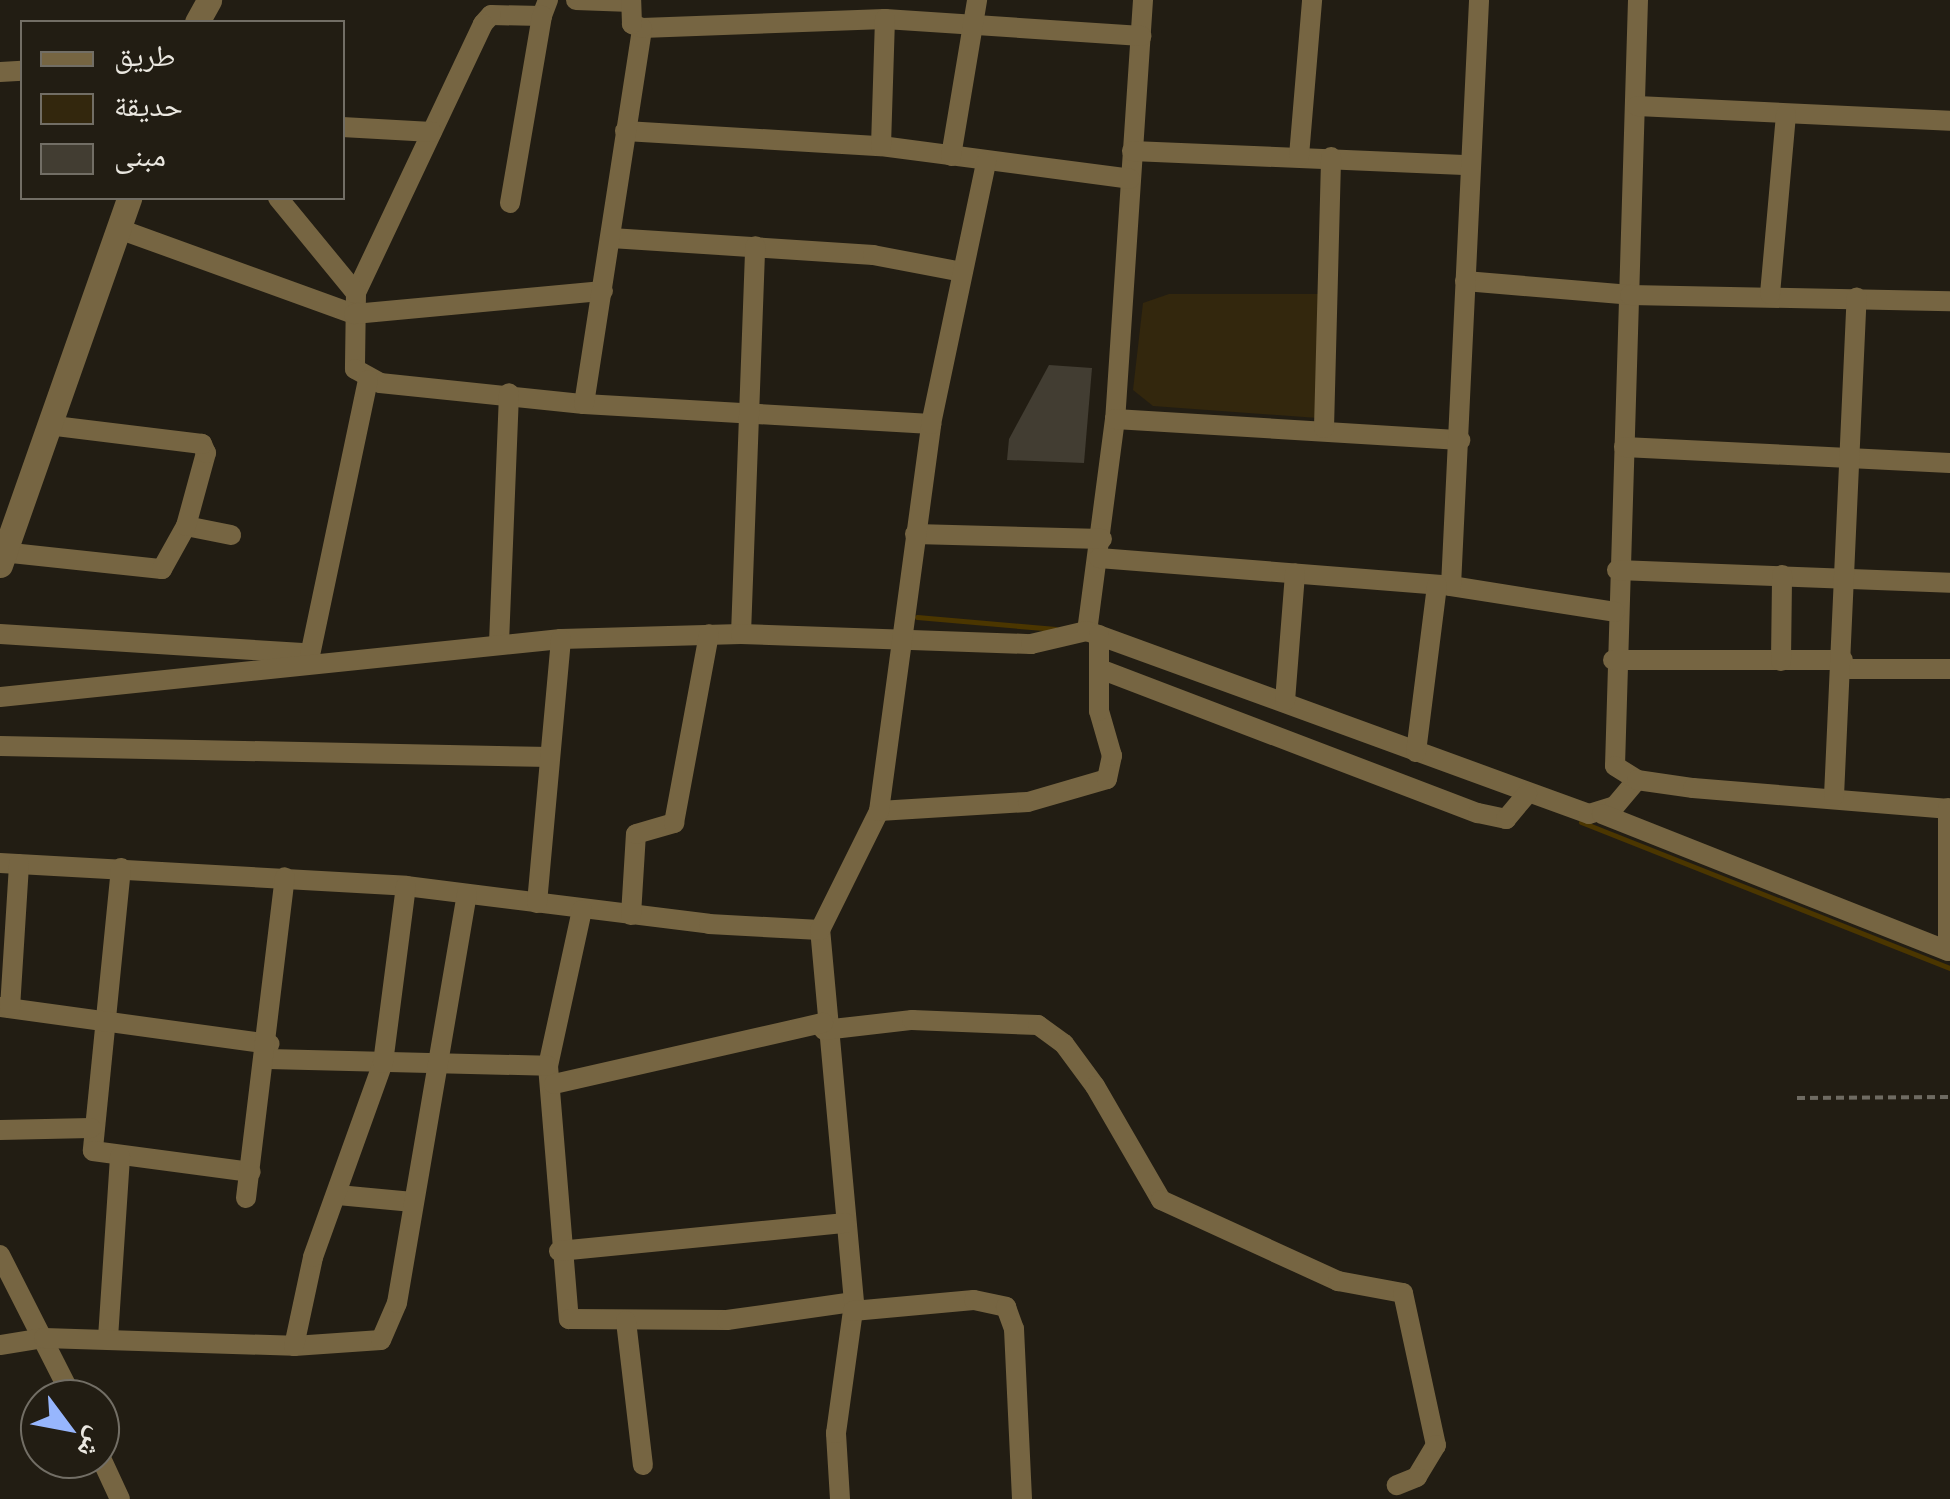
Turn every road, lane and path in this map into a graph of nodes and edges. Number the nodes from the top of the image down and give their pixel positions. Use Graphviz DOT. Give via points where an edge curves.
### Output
graph roads {
  1 [pos="576,0"];
  2 [pos="977,0"];
  3 [pos="1143,0"];
  4 [pos="1312,0"];
  5 [pos="1479,0"];
  6 [pos="1638,0"];
  7 [pos="631,1"];
  8 [pos="545,8"];
  9 [pos="885,19"];
  10 [pos="973,24"];
  11 [pos="642,28"];
  12 [pos="1141,36"];
  13 [pos="1637,106"];
  14 [pos="1786,115"];
  15 [pos="1950,121"];
  16 [pos="345,127"];
  17 [pos="625,131"];
  18 [pos="432,132"];
  19 [pos="881,146"];
  20 [pos="1132,151"];
  21 [pos="951,156"];
  22 [pos="1299,156"];
  23 [pos="1331,157"];
  24 [pos="986,162"];
  25 [pos="1470,164"];
  26 [pos="1130,179"];
  27 [pos="128,200"];
  28 [pos="279,200"];
  29 [pos="510,203"];
  30 [pos="119,229"];
  31 [pos="611,238"];
  32 [pos="755,246"];
  33 [pos="962,272"];
  34 [pos="1466,280"];
  35 [pos="603,291"];
  36 [pos="1770,294"];
  37 [pos="1630,295"];
  38 [pos="1857,298"];
  39 [pos="1950,302"];
  40 [pos="355,304"];
  41 [pos="368,380"];
  42 [pos="509,393"];
  43 [pos="584,404"];
  44 [pos="749,415"];
  45 [pos="1115,419"];
  46 [pos="48,424"];
  47 [pos="932,424"];
  48 [pos="1324,428"];
  49 [pos="1460,440"];
  50 [pos="1624,447"];
  51 [pos="1850,458"];
  52 [pos="1950,463"];
  53 [pos="6,516"];
  54 [pos="186,526"];
  55 [pos="915,534"];
  56 [pos="230,535"];
  57 [pos="1101,548"];
  58 [pos="1,558"];
  59 [pos="1617,570"];
  60 [pos="1295,574"];
  61 [pos="1782,575"];
  62 [pos="1847,577"];
  63 [pos="1950,583"];
  64 [pos="1444,585"];
  65 [pos="1615,612"];
  66 [pos="1093,633"];
  67 [pos="0,634"];
  68 [pos="709,634"];
  69 [pos="740,634"];
  70 [pos="898,636"];
  71 [pos="561,639"];
  72 [pos="499,643"];
  73 [pos="310,657"];
  74 [pos="1613,660"];
  75 [pos="1781,661"];
  76 [pos="1843,665"];
  77 [pos="1100,669"];
  78 [pos="1950,669"];
  79 [pos="0,697"];
  80 [pos="1285,701"];
  81 [pos="0,746"];
  82 [pos="1416,752"];
  83 [pos="550,758"];
  84 [pos="1637,780"];
  85 [pos="1527,794"];
  86 [pos="1834,796"];
  87 [pos="1949,808"];
  88 [pos="879,811"];
  89 [pos="1602,814"];
  90 [pos="9,864"];
  91 [pos="121,868"];
  92 [pos="285,878"];
  93 [pos="406,886"];
  94 [pos="467,894"];
  95 [pos="537,903"];
  96 [pos="582,910"];
  97 [pos="631,914"];
  98 [pos="820,930"];
  99 [pos="1949,951"];
  100 [pos="5,1007"];
  101 [pos="104,1019"];
  102 [pos="823,1026"];
  103 [pos="268,1051"];
  104 [pos="383,1063"];
  105 [pos="433,1066"];
  106 [pos="551,1075"];
  107 [pos="1950,1097"];
  108 [pos="1797,1098"];
  109 [pos="92,1128"];
  110 [pos="0,1130"];
  111 [pos="120,1156"];
  112 [pos="251,1172"];
  113 [pos="338,1194"];
  114 [pos="246,1198"];
  115 [pos="412,1202"];
  116 [pos="846,1223"];
  117 [pos="559,1252"];
  118 [pos="0,1255"];
  119 [pos="854,1307"];
  120 [pos="626,1321"];
  121 [pos="44,1338"];
  122 [pos="108,1338"];
  123 [pos="0,1345"];
  124 [pos="294,1346"];
  125 [pos="63,1379"];
  126 [pos="643,1465"];
  127 [pos="1397,1485"];
  128 [pos="840,1499"];
  129 [pos="1022,1499"];
  1 -- 7 [label="street"];
  2 -- 10 [label="street"];
  3 -- 12 [label="street"];
  4 -- 22 [label="street"];
  5 -- 25 [label="street"];
  6 -- 13 [label="street"];
  7 -- 11 [label="street" via="632,24"];
  8 -- 18 [label="street" via="491,15"];
  8 -- 29 [label="street"];
  9 -- 10 [label="street"];
  9 -- 11 [label="street"];
  9 -- 19 [label="street"];
  10 -- 12 [label="street"];
  10 -- 21 [label="street"];
  11 -- 17 [label="street"];
  12 -- 20 [label="street"];
  13 -- 14 [label="street"];
  13 -- 37 [label="street"];
  14 -- 15 [label="street"];
  14 -- 36 [label="street"];
  16 -- 18 [label="street"];
  17 -- 19 [label="street"];
  17 -- 31 [label="street"];
  18 -- 40 [label="street"];
  19 -- 21 [label="street"];
  20 -- 22 [label="street"];
  20 -- 26 [label="street"];
  21 -- 24 [label="street"];
  22 -- 23 [label="street"];
  23 -- 25 [label="street"];
  23 -- 48 [label="street"];
  24 -- 26 [label="street"];
  24 -- 33 [label="street"];
  25 -- 34 [label="street"];
  26 -- 45 [label="street"];
  27 -- 30 [label="street"];
  28 -- 40 [label="street"];
  30 -- 40 [label="street"];
  30 -- 46 [label="street"];
  31 -- 32 [label="street"];
  31 -- 35 [label="street"];
  32 -- 33 [label="street"];
  32 -- 44 [label="street"];
  33 -- 47 [label="street"];
  34 -- 37 [label="street"];
  34 -- 49 [label="street"];
  35 -- 40 [label="street"];
  35 -- 43 [label="street"];
  36 -- 37 [label="street"];
  36 -- 38 [label="street"];
  37 -- 50 [label="street"];
  38 -- 39 [label="street"];
  38 -- 51 [label="street"];
  40 -- 41 [label="street" via="355,369"];
  41 -- 42 [label="street"];
  41 -- 73 [label="street"];
  42 -- 43 [label="street"];
  42 -- 72 [label="street"];
  43 -- 44 [label="street"];
  44 -- 47 [label="street"];
  44 -- 69 [label="street"];
  45 -- 48 [label="street"];
  45 -- 57 [label="street"];
  46 -- 53 [label="street"];
  46 -- 54 [label="street" via="202,444"];
  47 -- 55 [label="street"];
  48 -- 49 [label="street"];
  49 -- 64 [label="street"];
  50 -- 51 [label="street"];
  50 -- 59 [label="street"];
  51 -- 52 [label="street"];
  51 -- 62 [label="street"];
  53 -- 58 [label="street"];
  54 -- 56 [label="street"];
  54 -- 58 [label="street" via="162,569"];
  55 -- 57 [label="street"];
  55 -- 70 [label="street"];
  57 -- 60 [label="street"];
  57 -- 66 [label="street"];
  59 -- 61 [label="street"];
  59 -- 65 [label="street"];
  60 -- 64 [label="street"];
  60 -- 80 [label="street"];
  61 -- 62 [label="street"];
  61 -- 75 [label="street"];
  62 -- 63 [label="street"];
  62 -- 76 [label="street"];
  64 -- 65 [label="street"];
  64 -- 82 [label="street"];
  65 -- 74 [label="street"];
  66 -- 70 [label="street" via="1031,644"];
  66 -- 77 [label="street"];
  66 -- 80 [label="street"];
  67 -- 73 [label="street"];
  68 -- 69 [label="street"];
  68 -- 71 [label="street"];
  68 -- 97 [label="street" via="674,823 636,834"];
  69 -- 70 [label="street"];
  70 -- 88 [label="street"];
  71 -- 72 [label="street"];
  71 -- 83 [label="street"];
  72 -- 73 [label="street"];
  73 -- 79 [label="street"];
  74 -- 75 [label="street"];
  74 -- 84 [label="street" via="1612,756"];
  75 -- 76 [label="street"];
  76 -- 78 [label="street"];
  76 -- 86 [label="street"];
  77 -- 85 [label="street" via="1478,813 1506,819"];
  77 -- 88 [label="street" via="1099,711 1112,756 1107,779 1028,802"];
  80 -- 82 [label="street"];
  81 -- 83 [label="street"];
  82 -- 85 [label="street"];
  83 -- 95 [label="street"];
  84 -- 86 [label="street"];
  84 -- 89 [label="street"];
  85 -- 89 [label="street"];
  86 -- 87 [label="street"];
  87 -- 99 [label="street"];
  88 -- 98 [label="street"];
  89 -- 99 [label="street"];
  90 -- 91 [label="street"];
  90 -- 100 [label="street"];
  91 -- 92 [label="street"];
  91 -- 101 [label="street"];
  92 -- 93 [label="street"];
  92 -- 103 [label="street"];
  93 -- 94 [label="street"];
  93 -- 104 [label="street"];
  94 -- 95 [label="street"];
  94 -- 105 [label="street"];
  95 -- 96 [label="street"];
  96 -- 97 [label="street"];
  96 -- 106 [label="street"];
  97 -- 98 [label="street"];
  98 -- 102 [label="street"];
  100 -- 101 [label="street"];
  101 -- 103 [label="street"];
  101 -- 109 [label="street"];
  102 -- 106 [label="street"];
  102 -- 116 [label="street"];
  102 -- 127 [label="street" via="932,1020 1038,1025 1064,1044 1095,1086 1161,1200 1338,1280 1403,1294 1436,1445 1417,1476"];
  103 -- 104 [label="street"];
  103 -- 112 [label="street"];
  104 -- 105 [label="street"];
  104 -- 113 [label="street"];
  105 -- 106 [label="street"];
  105 -- 115 [label="street"];
  106 -- 117 [label="street"];
  107 -- 108 [label="path"];
  109 -- 110 [label="street"];
  109 -- 111 [label="street" via="93,1151"];
  111 -- 112 [label="street"];
  111 -- 122 [label="street"];
  112 -- 114 [label="street"];
  113 -- 115 [label="street"];
  113 -- 124 [label="street" via="313,1256"];
  115 -- 124 [label="street" via="397,1303 380,1340"];
  116 -- 117 [label="street"];
  116 -- 119 [label="street"];
  117 -- 120 [label="street" via="569,1318"];
  118 -- 121 [label="street"];
  119 -- 120 [label="street" via="726,1320"];
  119 -- 128 [label="street" via="836,1433"];
  119 -- 129 [label="street" via="974,1300 1006,1307 1014,1330"];
  120 -- 126 [label="street"];
  121 -- 122 [label="street"];
  121 -- 123 [label="street"];
  121 -- 125 [label="street"];
  122 -- 124 [label="street"];
}
